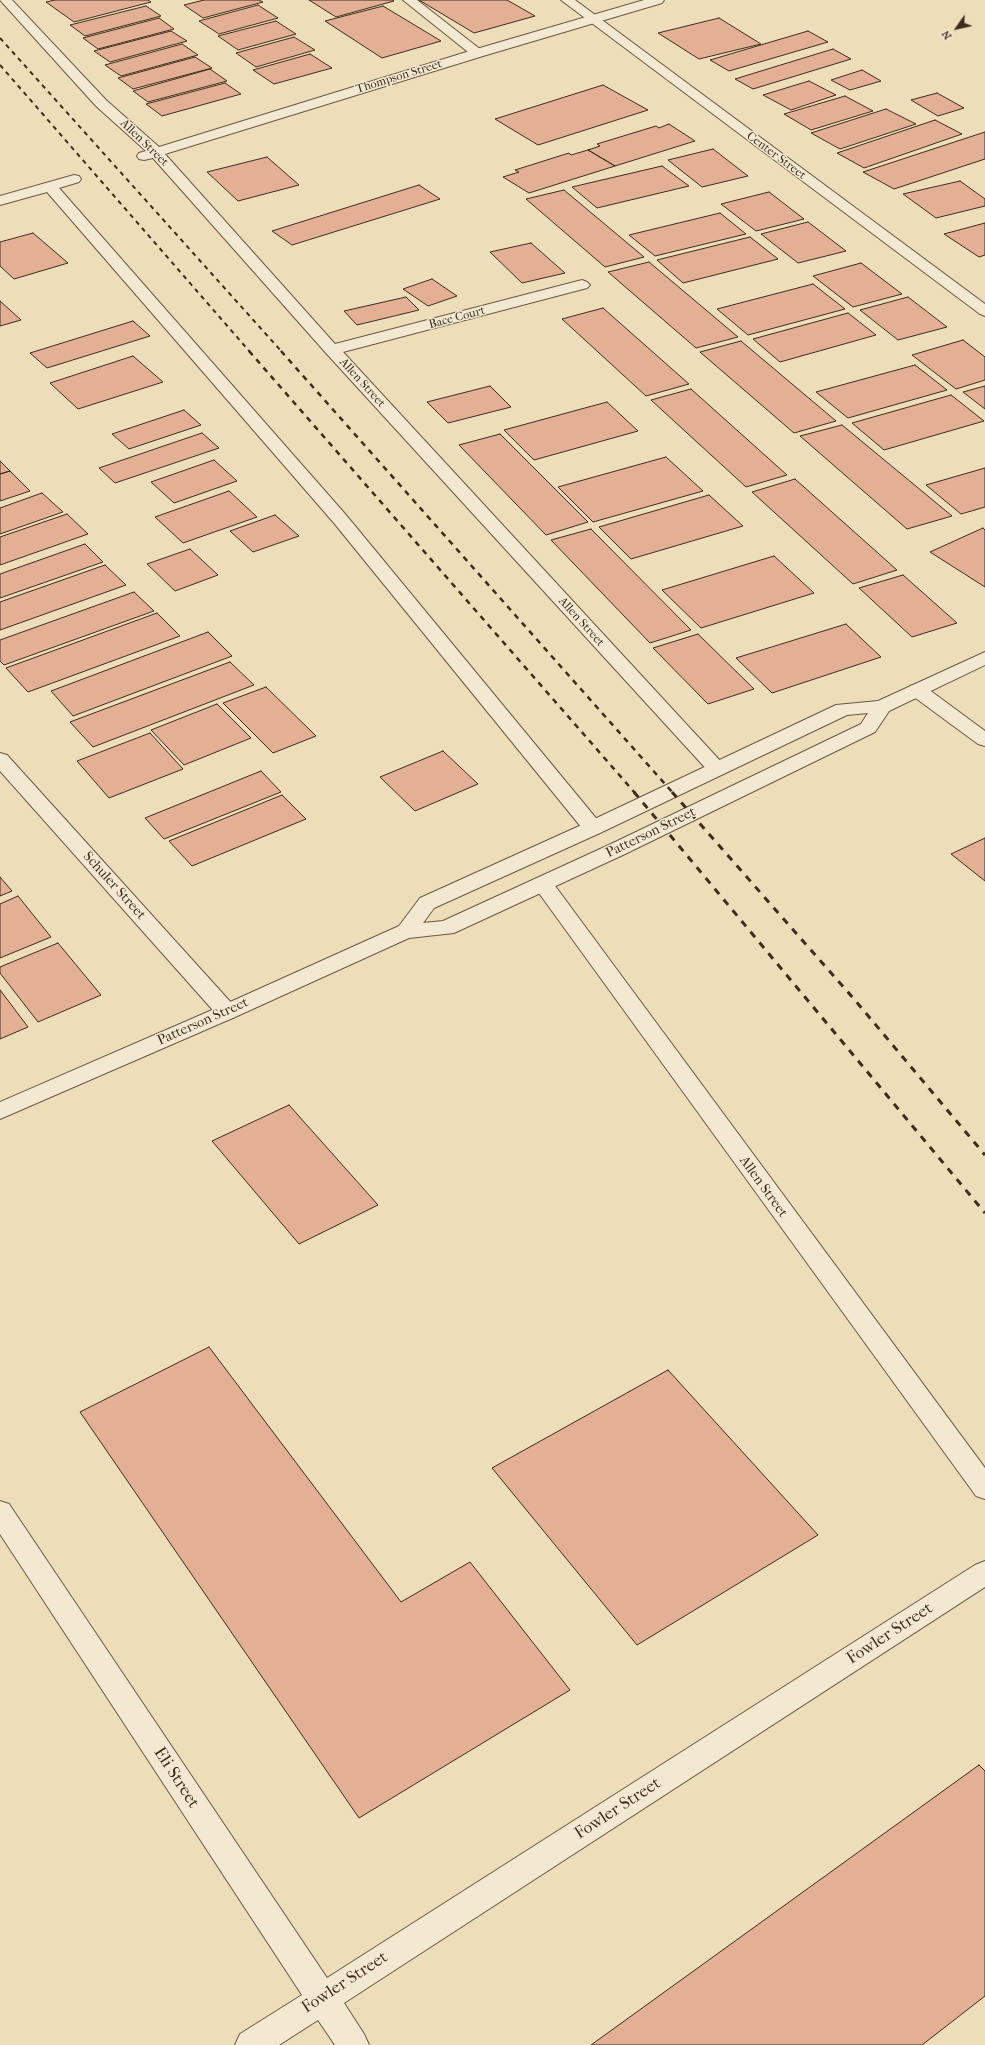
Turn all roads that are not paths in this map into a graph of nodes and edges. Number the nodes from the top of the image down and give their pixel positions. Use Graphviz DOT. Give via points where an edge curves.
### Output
graph roads {
  1 [pos="5,0"];
  2 [pos="409,0"];
  3 [pos="567,0"];
  4 [pos="658,0"];
  5 [pos="592,19"];
  6 [pos="478,53"];
  7 [pos="156,152"];
  8 [pos="140,157"];
  9 [pos="74,179"];
  10 [pos="50,186"];
  11 [pos="0,201"];
  12 [pos="582,285"];
  13 [pos="985,311"];
  14 [pos="332,350"];
  15 [pos="985,658"];
  16 [pos="916,690"];
  17 [pos="882,707"];
  18 [pos="985,740"];
  19 [pos="0,759"];
  20 [pos="717,769"];
  21 [pos="593,828"];
  22 [pos="543,884"];
  23 [pos="406,931"];
  24 [pos="227,1012"];
  25 [pos="0,1111"];
  26 [pos="985,1488"];
  27 [pos="0,1512"];
  28 [pos="985,1573"];
  29 [pos="322,1998"];
  30 [pos="251,2045"];
  31 [pos="353,2045"];
  1 -- 7 [label="street, Allen Street" via="101,102"];
  2 -- 6 [label="street"];
  3 -- 5 [label="street, Center Street"];
  4 -- 5 [label="street, Thompson Street"];
  5 -- 6 [label="street, Thompson Street"];
  5 -- 13 [label="street, Center Street"];
  6 -- 7 [label="street, Thompson Street"];
  7 -- 8 [label="street, Thompson Street"];
  7 -- 14 [label="street, Allen Street"];
  9 -- 10 [label="street"];
  10 -- 11 [label="street"];
  10 -- 21 [label="street" via="340,519"];
  12 -- 14 [label="street, Bace Court"];
  14 -- 20 [label="street, Allen Street"];
  15 -- 16 [label="street, Patterson Street"];
  16 -- 17 [label="street, Patterson Street"];
  16 -- 18 [label="street"];
  17 -- 20 [label="street, Patterson Street" via="843,709"];
  17 -- 22 [label="street, Patterson Street" via="868,728"];
  19 -- 24 [label="street, Schuler Street"];
  20 -- 21 [label="street, Patterson Street"];
  21 -- 23 [label="street, Patterson Street" via="427,903"];
  22 -- 23 [label="street, Patterson Street" via="447,928"];
  22 -- 26 [label="street, Allen Street"];
  23 -- 24 [label="street, Patterson Street"];
  24 -- 25 [label="street, Patterson Street"];
  27 -- 29 [label="street, Eli Street"];
  28 -- 29 [label="street, Fowler Street"];
  29 -- 30 [label="street, Fowler Street"];
  29 -- 31 [label="street, Eli Street"];
}
